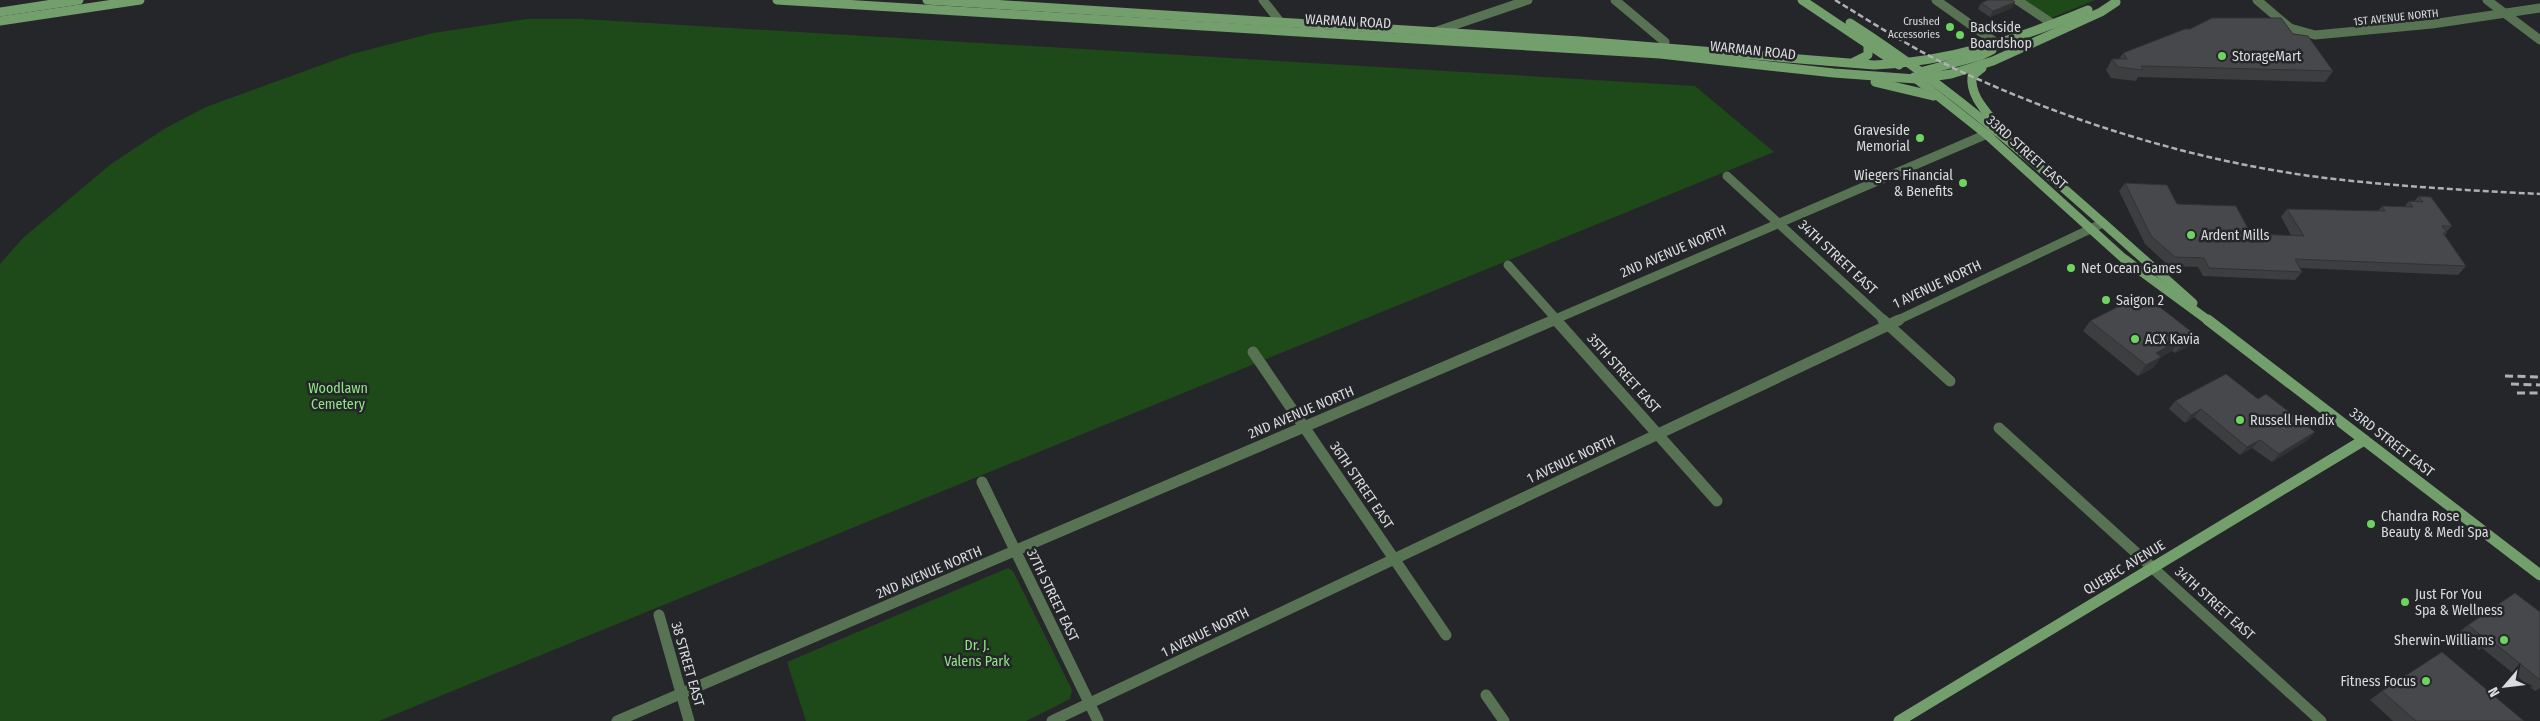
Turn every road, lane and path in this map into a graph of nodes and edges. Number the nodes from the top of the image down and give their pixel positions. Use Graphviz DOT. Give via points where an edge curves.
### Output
graph roads {
  1 [pos="79,0"];
  2 [pos="140,0"];
  3 [pos="777,0"];
  4 [pos="927,0"];
  5 [pos="931,0"];
  6 [pos="1263,0"];
  7 [pos="1528,0"];
  8 [pos="1615,0"];
  9 [pos="1802,0"];
  10 [pos="1814,0"];
  11 [pos="1936,0"];
  12 [pos="2017,0"];
  13 [pos="2257,0"];
  14 [pos="2487,0"];
  15 [pos="2118,1"];
  16 [pos="1005,3"];
  17 [pos="2540,8"];
  18 [pos="922,9"];
  19 [pos="0,12"];
  20 [pos="2505,14"];
  21 [pos="0,21"];
  22 [pos="2053,24"];
  23 [pos="1280,27"];
  24 [pos="1432,32"];
  25 [pos="2540,40"];
  26 [pos="1868,43"];
  27 [pos="1998,44"];
  28 [pos="1664,47"];
  29 [pos="2008,55"];
  30 [pos="1912,63"];
  31 [pos="1841,64"];
  32 [pos="1898,65"];
  33 [pos="1818,71"];
  34 [pos="1920,75"];
  35 [pos="1930,77"];
  36 [pos="1945,100"];
  37 [pos="1997,130"];
  38 [pos="1986,134"];
  39 [pos="2012,143"];
  40 [pos="1727,176"];
  41 [pos="1778,222"];
  42 [pos="2103,223"];
  43 [pos="2090,229"];
  44 [pos="1508,265"];
  45 [pos="1556,318"];
  46 [pos="1888,324"];
  47 [pos="2226,333"];
  48 [pos="1253,352"];
  49 [pos="1950,381"];
  50 [pos="1304,426"];
  51 [pos="2000,428"];
  52 [pos="1660,434"];
  53 [pos="2364,440"];
  54 [pos="982,482"];
  55 [pos="1718,501"];
  56 [pos="1014,552"];
  57 [pos="1394,558"];
  58 [pos="2153,567"];
  59 [pos="2540,575"];
  60 [pos="658,615"];
  61 [pos="1446,635"];
  62 [pos="681,693"];
  63 [pos="1486,695"];
  64 [pos="1090,704"];
  65 [pos="617,721"];
  66 [pos="689,721"];
  67 [pos="1052,721"];
  68 [pos="1098,721"];
  69 [pos="1504,721"];
  70 [pos="1899,721"];
  71 [pos="2321,721"];
  1 -- 19 [label="main road"];
  2 -- 21 [label="main road"];
  3 -- 18 [label="main road, WARMAN ROAD"];
  4 -- 5 [label="main road, WARMAN ROAD"];
  5 -- 16 [label="main road, WARMAN ROAD"];
  5 -- 18 [label="main road"];
  6 -- 23 [label="street"];
  7 -- 24 [label="street"];
  8 -- 28 [label="street" via="1664,42"];
  9 -- 26 [label="main road, 33RD STREET EAST"];
  10 -- 30 [label="main road, 33RD STREET EAST"];
  11 -- 27 [label="street"];
  12 -- 22 [label="street"];
  13 -- 20 [label="street, 1ST AVENUE NORTH" via="2285,27 2300,33 2332,34"];
  14 -- 20 [label="street"];
  15 -- 22 [label="main road"];
  15 -- 29 [label="main road"];
  16 -- 23 [label="main road, WARMAN ROAD"];
  17 -- 20 [label="street, 1ST AVENUE NORTH"];
  18 -- 23 [label="main road, WARMAN ROAD"];
  20 -- 25 [label="street"];
  22 -- 27 [label="main road"];
  23 -- 24 [label="main road, WARMAN ROAD"];
  23 -- 33 [label="main road, WARMAN ROAD" via="1660,54"];
  24 -- 28 [label="main road, WARMAN ROAD"];
  26 -- 31 [label="main road" via="1866,58"];
  26 -- 32 [label="main road, 33RD STREET EAST"];
  27 -- 30 [label="main road, WARMAN ROAD"];
  27 -- 34 [label="main road" via="1980,56"];
  28 -- 31 [label="main road, WARMAN ROAD"];
  29 -- 35 [label="main road" via="1956,73"];
  29 -- 39 [label="main road" via="1978,70 1970,82 1982,105"];
  30 -- 32 [label="main road, WARMAN ROAD"];
  30 -- 34 [label="main road, 33RD STREET EAST"];
  31 -- 32 [label="main road, WARMAN ROAD"];
  32 -- 34 [label="main road, 33RD STREET EAST"];
  33 -- 34 [label="main road, WARMAN ROAD"];
  33 -- 36 [label="main road" via="1911,89"];
  34 -- 35 [label="main road"];
  34 -- 36 [label="main road, 33RD STREET EAST"];
  35 -- 37 [label="main road, 33RD STREET EAST"];
  36 -- 38 [label="main road, 33RD STREET EAST"];
  37 -- 38 [label="street, 2ND AVENUE NORTH"];
  37 -- 39 [label="main road, 33RD STREET EAST"];
  38 -- 41 [label="street, 2ND AVENUE NORTH"];
  38 -- 43 [label="main road, 33RD STREET EAST"];
  39 -- 42 [label="main road, 33RD STREET EAST"];
  40 -- 41 [label="street, 34TH STREET EAST"];
  41 -- 45 [label="street, 2ND AVENUE NORTH"];
  41 -- 46 [label="street, 34TH STREET EAST"];
  42 -- 43 [label="street, 1 AVENUE NORTH"];
  42 -- 47 [label="main road, 33RD STREET EAST"];
  43 -- 46 [label="street, 1 AVENUE NORTH"];
  43 -- 47 [label="main road, 33RD STREET EAST" via="2162,288"];
  44 -- 45 [label="street, 35TH STREET EAST"];
  45 -- 50 [label="street, 2ND AVENUE NORTH"];
  45 -- 52 [label="street, 35TH STREET EAST"];
  46 -- 49 [label="street, 34TH STREET EAST"];
  46 -- 52 [label="street, 1 AVENUE NORTH"];
  47 -- 53 [label="main road, 33RD STREET EAST"];
  48 -- 50 [label="street, 36TH STREET EAST"];
  50 -- 56 [label="street, 2ND AVENUE NORTH"];
  50 -- 57 [label="street, 36TH STREET EAST"];
  51 -- 58 [label="street, 34TH STREET EAST"];
  52 -- 55 [label="street, 35TH STREET EAST"];
  52 -- 57 [label="street, 1 AVENUE NORTH"];
  53 -- 58 [label="main road, QUEBEC AVENUE"];
  53 -- 59 [label="main road, 33RD STREET EAST"];
  54 -- 56 [label="street, 37TH STREET EAST"];
  56 -- 62 [label="street, 2ND AVENUE NORTH"];
  56 -- 64 [label="street, 37TH STREET EAST"];
  57 -- 61 [label="street, 36TH STREET EAST"];
  57 -- 64 [label="street, 1 AVENUE NORTH"];
  58 -- 70 [label="main road, QUEBEC AVENUE"];
  58 -- 71 [label="street, 34TH STREET EAST"];
  60 -- 62 [label="street, 38 STREET EAST"];
  62 -- 65 [label="street, 2ND AVENUE NORTH"];
  62 -- 66 [label="street, 38 STREET EAST"];
  63 -- 69 [label="street"];
  64 -- 67 [label="street, 1 AVENUE NORTH"];
  64 -- 68 [label="street, 37TH STREET EAST"];
}
